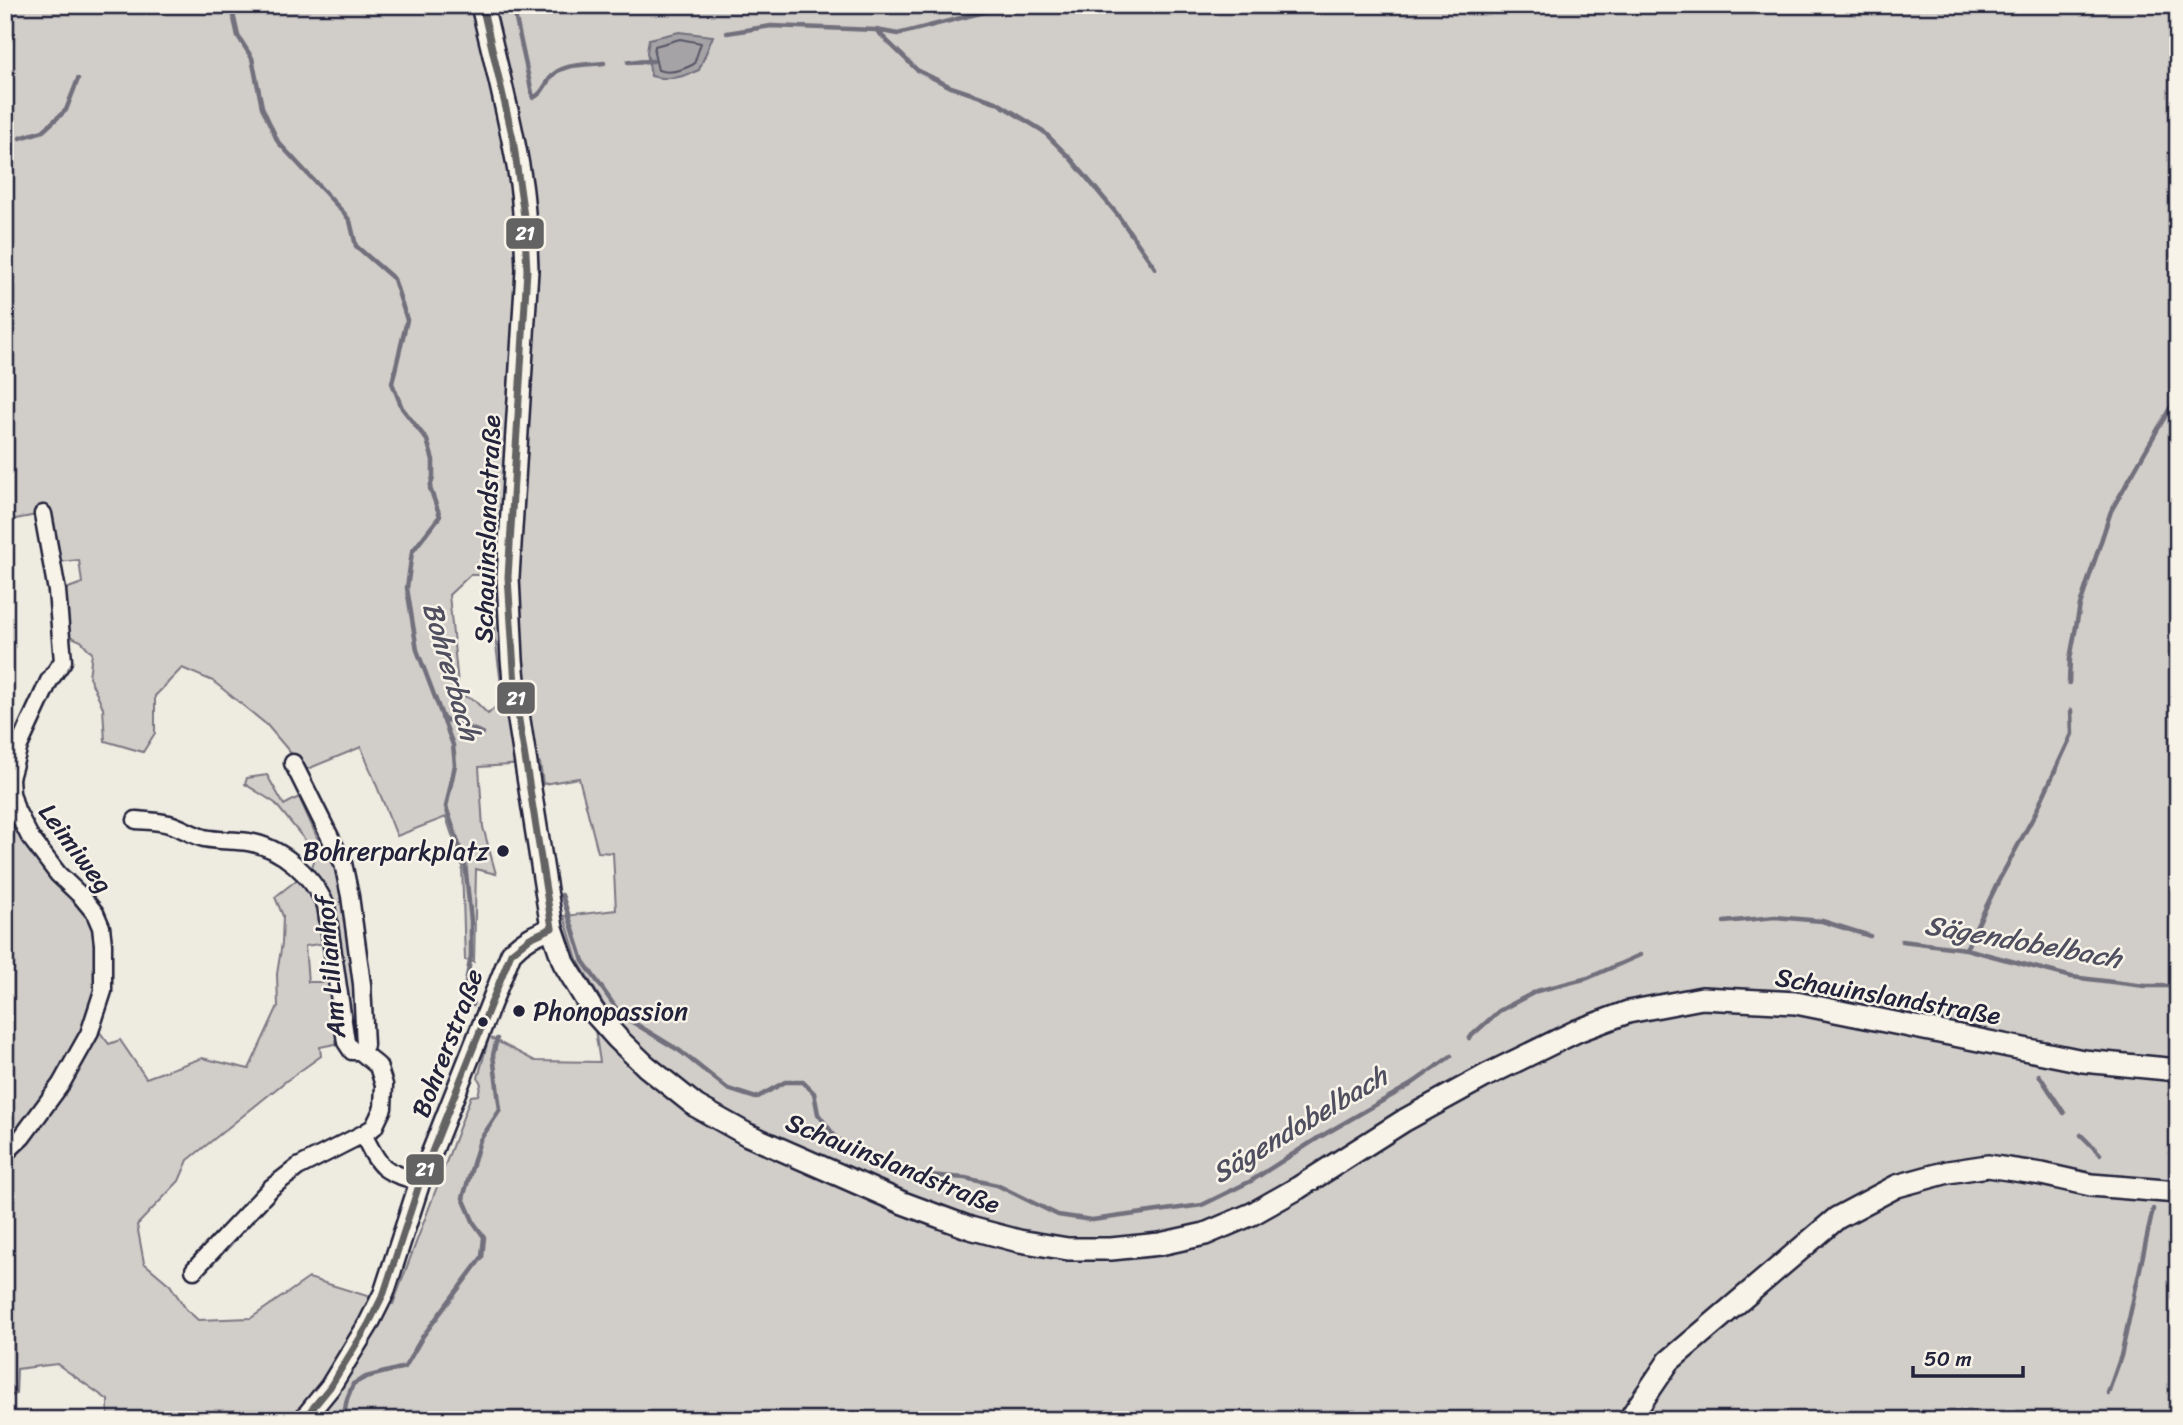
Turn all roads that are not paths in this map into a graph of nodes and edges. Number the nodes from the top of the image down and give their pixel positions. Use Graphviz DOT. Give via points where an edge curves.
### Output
graph roads {
  1 [pos="482,5"];
  2 [pos="43,514"];
  3 [pos="293,763"];
  4 [pos="136,820"];
  5 [pos="552,928"];
  6 [pos="360,1051"];
  7 [pos="2178,1070"];
  8 [pos="363,1134"];
  9 [pos="5,1153"];
  10 [pos="420,1182"];
  11 [pos="2178,1192"];
  12 [pos="194,1270"];
  13 [pos="303,1420"];
  14 [pos="1629,1420"];
  1 -- 5 [label="main road, Schauinslandstraße" via="522,186 526,235 508,577 516,701"];
  2 -- 9 [label="street, Leimiweg" via="57,590 63,661 19,746 10,778 11,793 30,837 95,913 103,944 103,991 89,1034 61,1084 22,1138"];
  3 -- 6 [label="street, Am Lilianhof" via="343,863 362,984 365,1045"];
  4 -- 6 [label="street, Am Lilianhof" via="168,824 212,840 261,845 307,876 326,905 346,1042 352,1051"];
  5 -- 7 [label="main road, Schauinslandstraße" via="564,963 593,1010 646,1066 696,1106 748,1135 903,1203 970,1228 1068,1249 1160,1244 1205,1234 1252,1214 1405,1120 1577,1031 1628,1012 1702,998 1796,1003 2083,1061"];
  5 -- 10 [label="street, Bohrerstraße" via="511,953"];
  6 -- 8 [label="street, Am Lilianhof" via="378,1066 384,1086 383,1108 374,1127"];
  8 -- 10 [label="street" via="383,1168"];
  8 -- 12 [label="street" via="298,1167 272,1187"];
  10 -- 13 [label="street, Bohrerstraße" via="384,1293 330,1387"];
  11 -- 14 [label="main road" via="2091,1185 1988,1166 1897,1186 1837,1218 1669,1361"];
}
